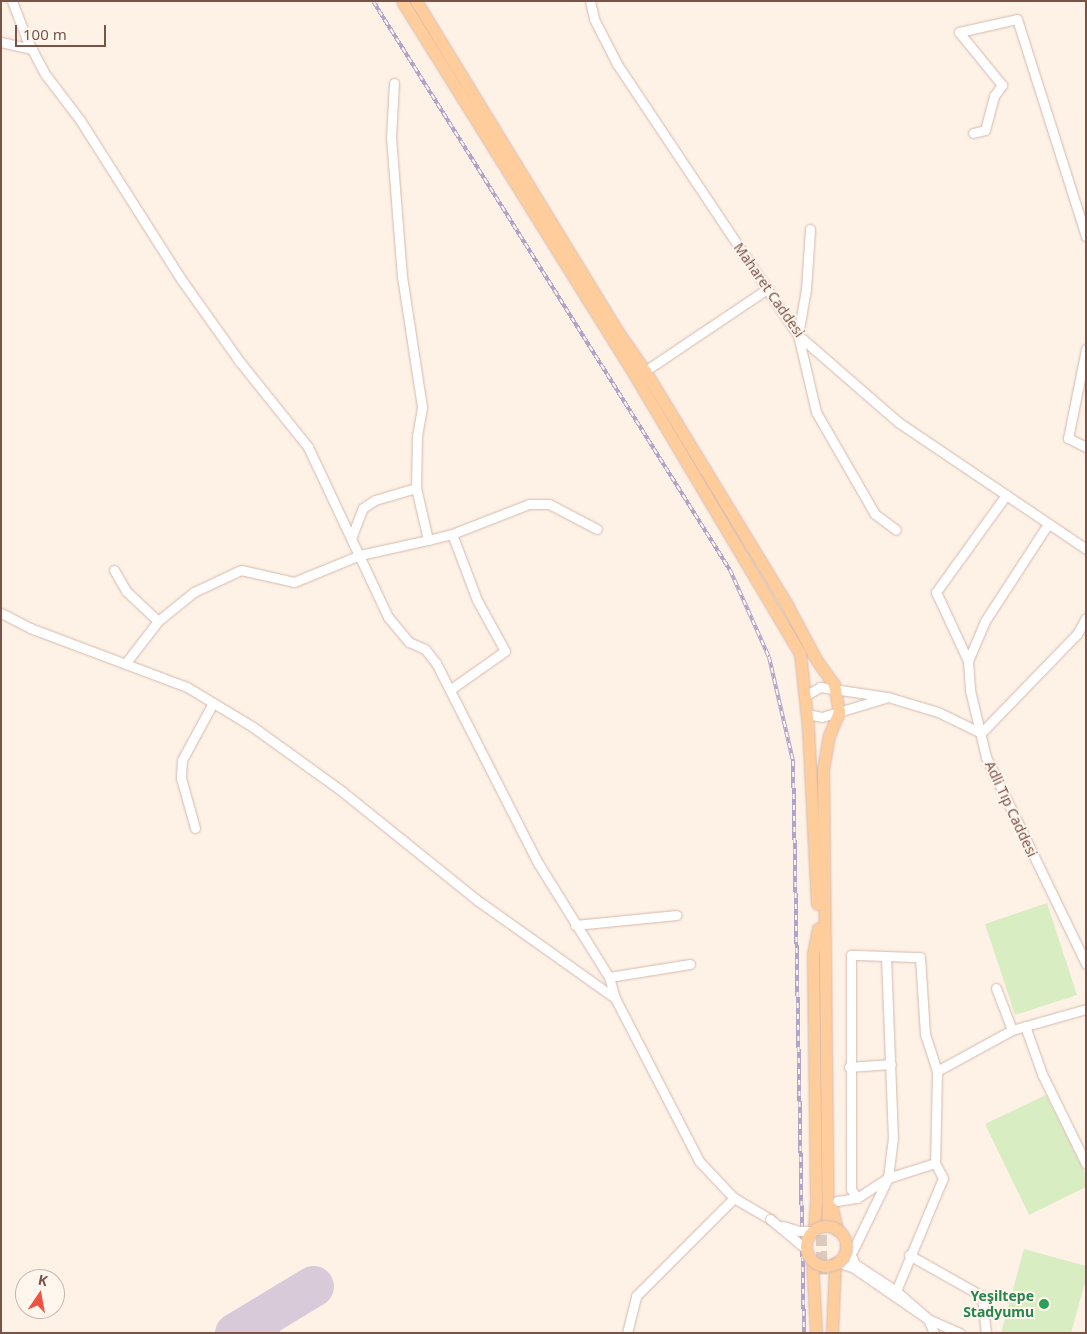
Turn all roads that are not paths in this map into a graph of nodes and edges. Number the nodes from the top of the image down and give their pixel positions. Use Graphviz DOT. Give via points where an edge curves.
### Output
graph roads {
  1 [pos="12,1"];
  2 [pos="402,1"];
  3 [pos="416,1"];
  4 [pos="590,1"];
  5 [pos="1,42"];
  6 [pos="32,49"];
  7 [pos="394,83"];
  8 [pos="973,133"];
  9 [pos="810,229"];
  10 [pos="1086,236"];
  11 [pos="767,289"];
  12 [pos="798,335"];
  13 [pos="1086,349"];
  14 [pos="645,371"];
  15 [pos="1086,447"];
  16 [pos="416,488"];
  17 [pos="1006,495"];
  18 [pos="1048,524"];
  19 [pos="597,529"];
  20 [pos="896,530"];
  21 [pos="452,534"];
  22 [pos="352,536"];
  23 [pos="428,540"];
  24 [pos="1086,549"];
  25 [pos="360,555"];
  26 [pos="114,570"];
  27 [pos="1,613"];
  28 [pos="1086,618"];
  29 [pos="158,621"];
  30 [pos="968,661"];
  31 [pos="126,664"];
  32 [pos="835,688"];
  33 [pos="451,689"];
  34 [pos="805,696"];
  35 [pos="888,697"];
  36 [pos="213,703"];
  37 [pos="839,712"];
  38 [pos="807,714"];
  39 [pos="981,733"];
  40 [pos="194,828"];
  41 [pos="676,915"];
  42 [pos="575,925"];
  43 [pos="821,927"];
  44 [pos="886,956"];
  45 [pos="690,964"];
  46 [pos="1086,964"];
  47 [pos="609,977"];
  48 [pos="996,988"];
  49 [pos="614,998"];
  50 [pos="1086,1009"];
  51 [pos="1025,1026"];
  52 [pos="1012,1030"];
  53 [pos="891,1064"];
  54 [pos="849,1067"];
  55 [pos="937,1071"];
  56 [pos="935,1163"];
  57 [pos="1086,1164"];
  58 [pos="888,1178"];
  59 [pos="734,1198"];
  60 [pos="857,1198"];
  61 [pos="835,1204"];
  62 [pos="825,1219"];
  63 [pos="770,1220"];
  64 [pos="837,1229"];
  65 [pos="813,1230"];
  66 [pos="849,1248"];
  67 [pos="806,1249"];
  68 [pos="909,1255"];
  69 [pos="812,1261"];
  70 [pos="836,1263"];
  71 [pos="883,1285"];
  72 [pos="896,1290"];
  73 [pos="928,1319"];
  74 [pos="627,1333"];
  75 [pos="816,1333"];
  76 [pos="821,1333"];
  77 [pos="828,1333"];
  78 [pos="832,1333"];
  79 [pos="934,1333"];
  80 [pos="960,1333"];
  81 [pos="986,1333"];
  1 -- 6 [label="street"];
  2 -- 34 [label="main road" via="781,618 800,653"];
  3 -- 14 [label="main road" via="616,329"];
  4 -- 11 [label="street, Maharet Caddesi" via="594,19 617,64"];
  5 -- 6 [label="street"];
  6 -- 22 [label="street" via="181,280 240,362 308,447"];
  7 -- 16 [label="street" via="391,138 402,277 422,406 417,436"];
  8 -- 10 [label="street" via="985,130 994,96 1002,85 960,32 1017,19"];
  9 -- 12 [label="street" via="806,289"];
  11 -- 12 [label="street, Maharet Caddesi"];
  11 -- 14 [label="street"];
  12 -- 17 [label="street, Maharet Caddesi" via="898,422"];
  12 -- 20 [label="street" via="816,412 875,514"];
  13 -- 15 [label="street" via="1068,438"];
  14 -- 32 [label="main road"];
  16 -- 22 [label="street" via="375,500 363,508"];
  16 -- 23 [label="street"];
  17 -- 18 [label="street, Maharet Caddesi"];
  17 -- 30 [label="street, Adli Tıp Caddesi" via="936,592"];
  18 -- 24 [label="street, Maharet Caddesi"];
  18 -- 30 [label="street" via="985,620"];
  19 -- 21 [label="street" via="549,504 529,504"];
  21 -- 23 [label="street"];
  21 -- 33 [label="street" via="477,600 505,650"];
  22 -- 25 [label="street"];
  23 -- 25 [label="street"];
  25 -- 29 [label="street" via="294,582 241,570 194,592"];
  25 -- 33 [label="street" via="388,617 409,642 425,649"];
  26 -- 29 [label="street" via="126,591"];
  27 -- 31 [label="street" via="30,628"];
  28 -- 39 [label="street" via="1077,634"];
  29 -- 31 [label="street"];
  30 -- 39 [label="street, Adli Tıp Caddesi" via="970,690"];
  31 -- 36 [label="street" via="187,687"];
  32 -- 34 [label="street" via="820,687"];
  32 -- 35 [label="street"];
  32 -- 37 [label="main road"];
  33 -- 42 [label="street" via="538,863"];
  34 -- 38 [label="main road"];
  35 -- 37 [label="street"];
  35 -- 39 [label="street" via="938,712"];
  36 -- 40 [label="street" via="182,760 181,778"];
  36 -- 49 [label="street" via="253,727 335,787 477,900"];
  37 -- 38 [label="street" via="822,717"];
  37 -- 43 [label="main road" via="829,735 823,769"];
  38 -- 43 [label="main road"];
  39 -- 46 [label="street, Adli Tıp Caddesi" via="986,757"];
  41 -- 42 [label="street"];
  42 -- 47 [label="street"];
  43 -- 61 [label="main road" via="830,953"];
  43 -- 62 [label="main road"];
  43 -- 65 [label="main road" via="813,954 816,1202"];
  44 -- 53 [label="street"];
  44 -- 54 [label="street" via="851,955"];
  44 -- 55 [label="street" via="920,957 925,1034"];
  45 -- 47 [label="street"];
  47 -- 49 [label="street"];
  48 -- 52 [label="street"];
  49 -- 59 [label="street" via="699,1161"];
  50 -- 51 [label="street"];
  51 -- 52 [label="street"];
  51 -- 57 [label="street" via="1042,1074"];
  52 -- 55 [label="street"];
  53 -- 54 [label="street"];
  53 -- 58 [label="street" via="893,1138"];
  54 -- 60 [label="street" via="851,1189"];
  55 -- 56 [label="street"];
  56 -- 58 [label="street"];
  56 -- 68 [label="street" via="943,1178"];
  58 -- 60 [label="street"];
  58 -- 66 [label="street"];
  59 -- 63 [label="street"];
  59 -- 74 [label="street" via="636,1296"];
  60 -- 61 [label="street"];
  61 -- 64 [label="main road"];
  63 -- 65 [label="street, bridge" via="799,1231"];
  63 -- 67 [label="street, bridge"];
  64 -- 65 [label="main road, bridge" via="824,1225"];
  64 -- 66 [label="main road, bridge"];
  65 -- 67 [label="main road, bridge"];
  66 -- 70 [label="main road, bridge"];
  66 -- 71 [label="street" via="855,1264"];
  67 -- 69 [label="main road, bridge"];
  68 -- 72 [label="street"];
  68 -- 81 [label="street" via="982,1296"];
  69 -- 70 [label="main road, bridge" via="825,1266"];
  69 -- 75 [label="main road"];
  70 -- 71 [label="street" via="854,1268"];
  70 -- 78 [label="main road"];
  71 -- 72 [label="street"];
  71 -- 73 [label="street"];
  72 -- 73 [label="street"];
  73 -- 79 [label="street"];
  73 -- 80 [label="street"];
  76 -- 77 [label="main road" via="825,1274"];
}
